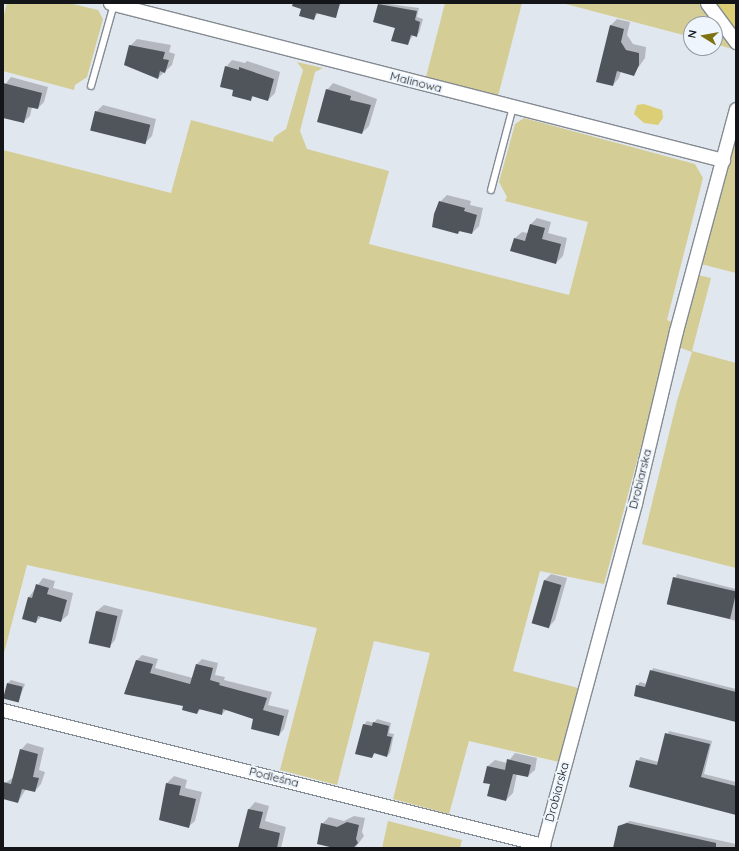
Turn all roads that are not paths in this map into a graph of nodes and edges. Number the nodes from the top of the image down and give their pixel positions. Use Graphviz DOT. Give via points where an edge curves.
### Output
graph roads {
  1 [pos="707,3"];
  2 [pos="112,4"];
  3 [pos="736,42"];
  4 [pos="91,86"];
  5 [pos="513,107"];
  6 [pos="736,109"];
  7 [pos="723,160"];
  8 [pos="491,190"];
  9 [pos="4,710"];
  10 [pos="542,847"];
  1 -- 3 [label="street"];
  2 -- 4 [label="lane"];
  2 -- 5 [label="street, Malinowa"];
  5 -- 7 [label="street, Malinowa"];
  5 -- 8 [label="lane"];
  6 -- 7 [label="street, Drobiarska"];
  7 -- 10 [label="street, Drobiarska" via="676,331 633,511"];
  9 -- 10 [label="street, Podleśna"];
}
